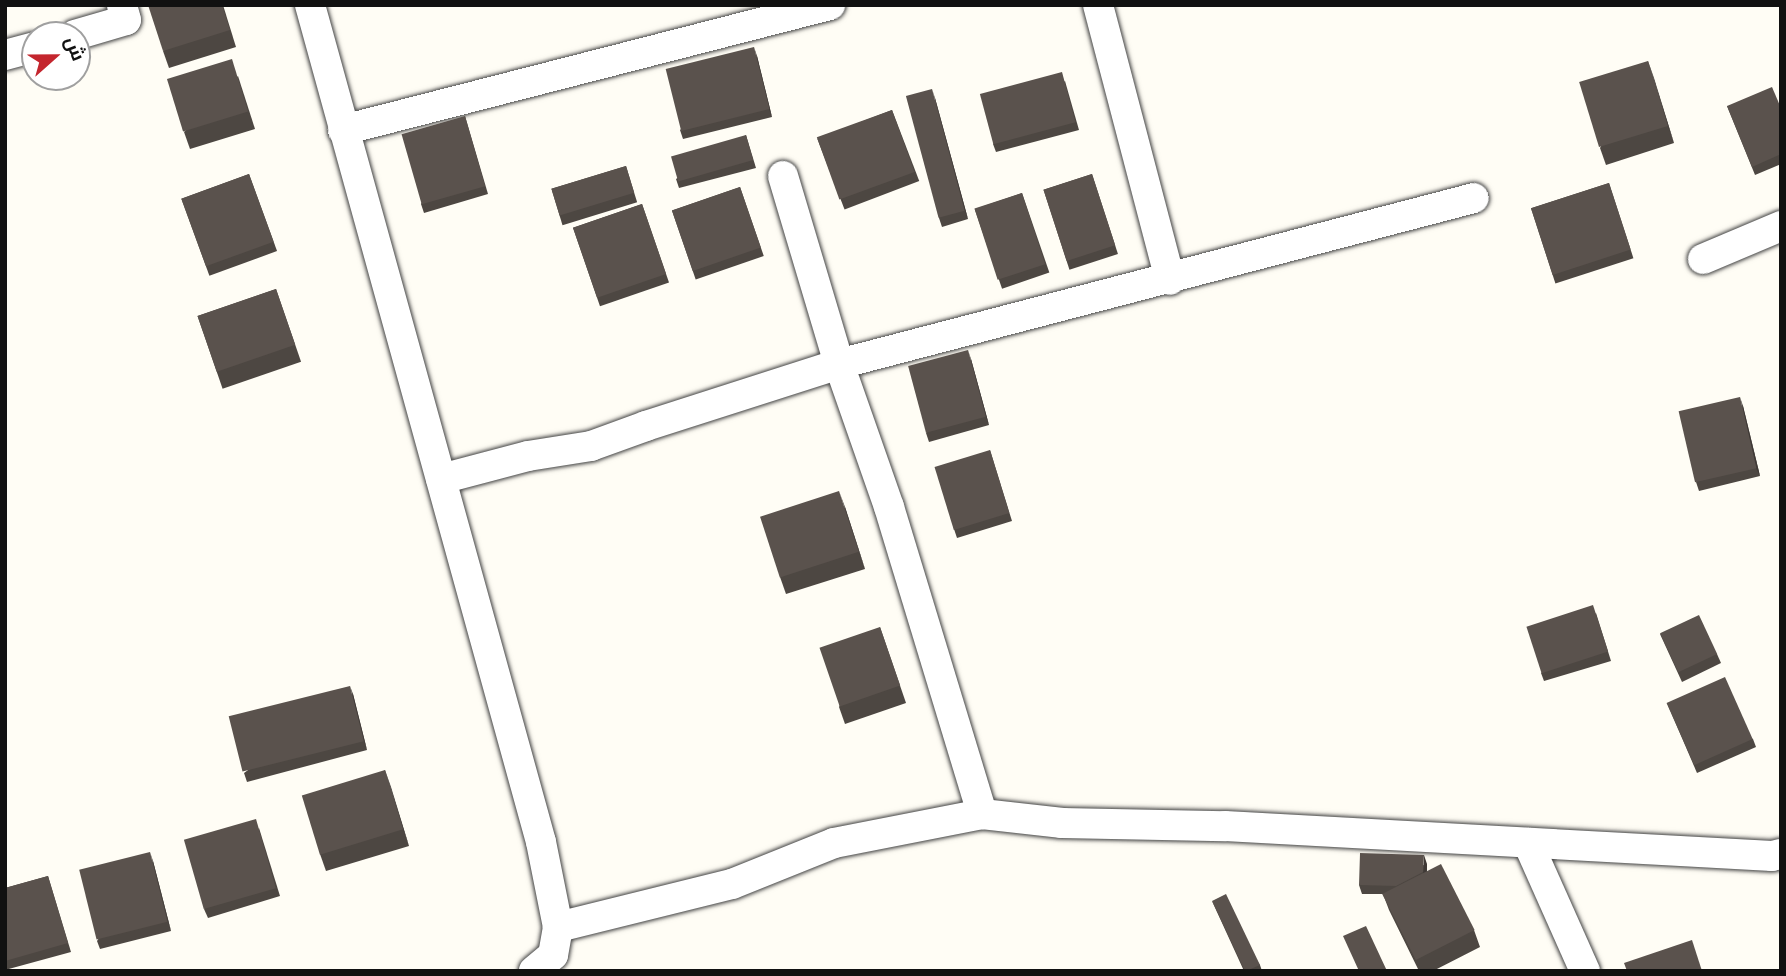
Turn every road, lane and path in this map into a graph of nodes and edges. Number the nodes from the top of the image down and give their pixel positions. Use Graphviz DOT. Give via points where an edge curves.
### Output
graph roads {
  1 [pos="122,5"];
  2 [pos="310,5"];
  3 [pos="831,5"];
  4 [pos="1098,5"];
  5 [pos="91,30"];
  6 [pos="343,130"];
  7 [pos="783,176"];
  8 [pos="1474,198"];
  9 [pos="1781,226"];
  10 [pos="1703,259"];
  11 [pos="1170,280"];
  12 [pos="839,364"];
  13 [pos="441,479"];
  14 [pos="982,814"];
  15 [pos="1528,843"];
  16 [pos="1781,854"];
  17 [pos="558,927"];
  18 [pos="540,970"];
  19 [pos="1585,971"];
  1 -- 5 [label="street" via="126,20"];
  2 -- 6 [label="street"];
  3 -- 6 [label="street"];
  4 -- 11 [label="street"];
  6 -- 13 [label="street"];
  7 -- 12 [label="street"];
  8 -- 11 [label="street"];
  9 -- 10 [label="street"];
  11 -- 12 [label="street"];
  12 -- 13 [label="street" via="592,446 528,456"];
  12 -- 14 [label="street" via="889,508"];
  13 -- 17 [label="street" via="541,842"];
  14 -- 15 [label="street" via="1062,823 1224,826"];
  14 -- 17 [label="street" via="834,843 732,884"];
  15 -- 16 [label="street"];
  15 -- 19 [label="street"];
  17 -- 18 [label="street" via="553,955"];
}
